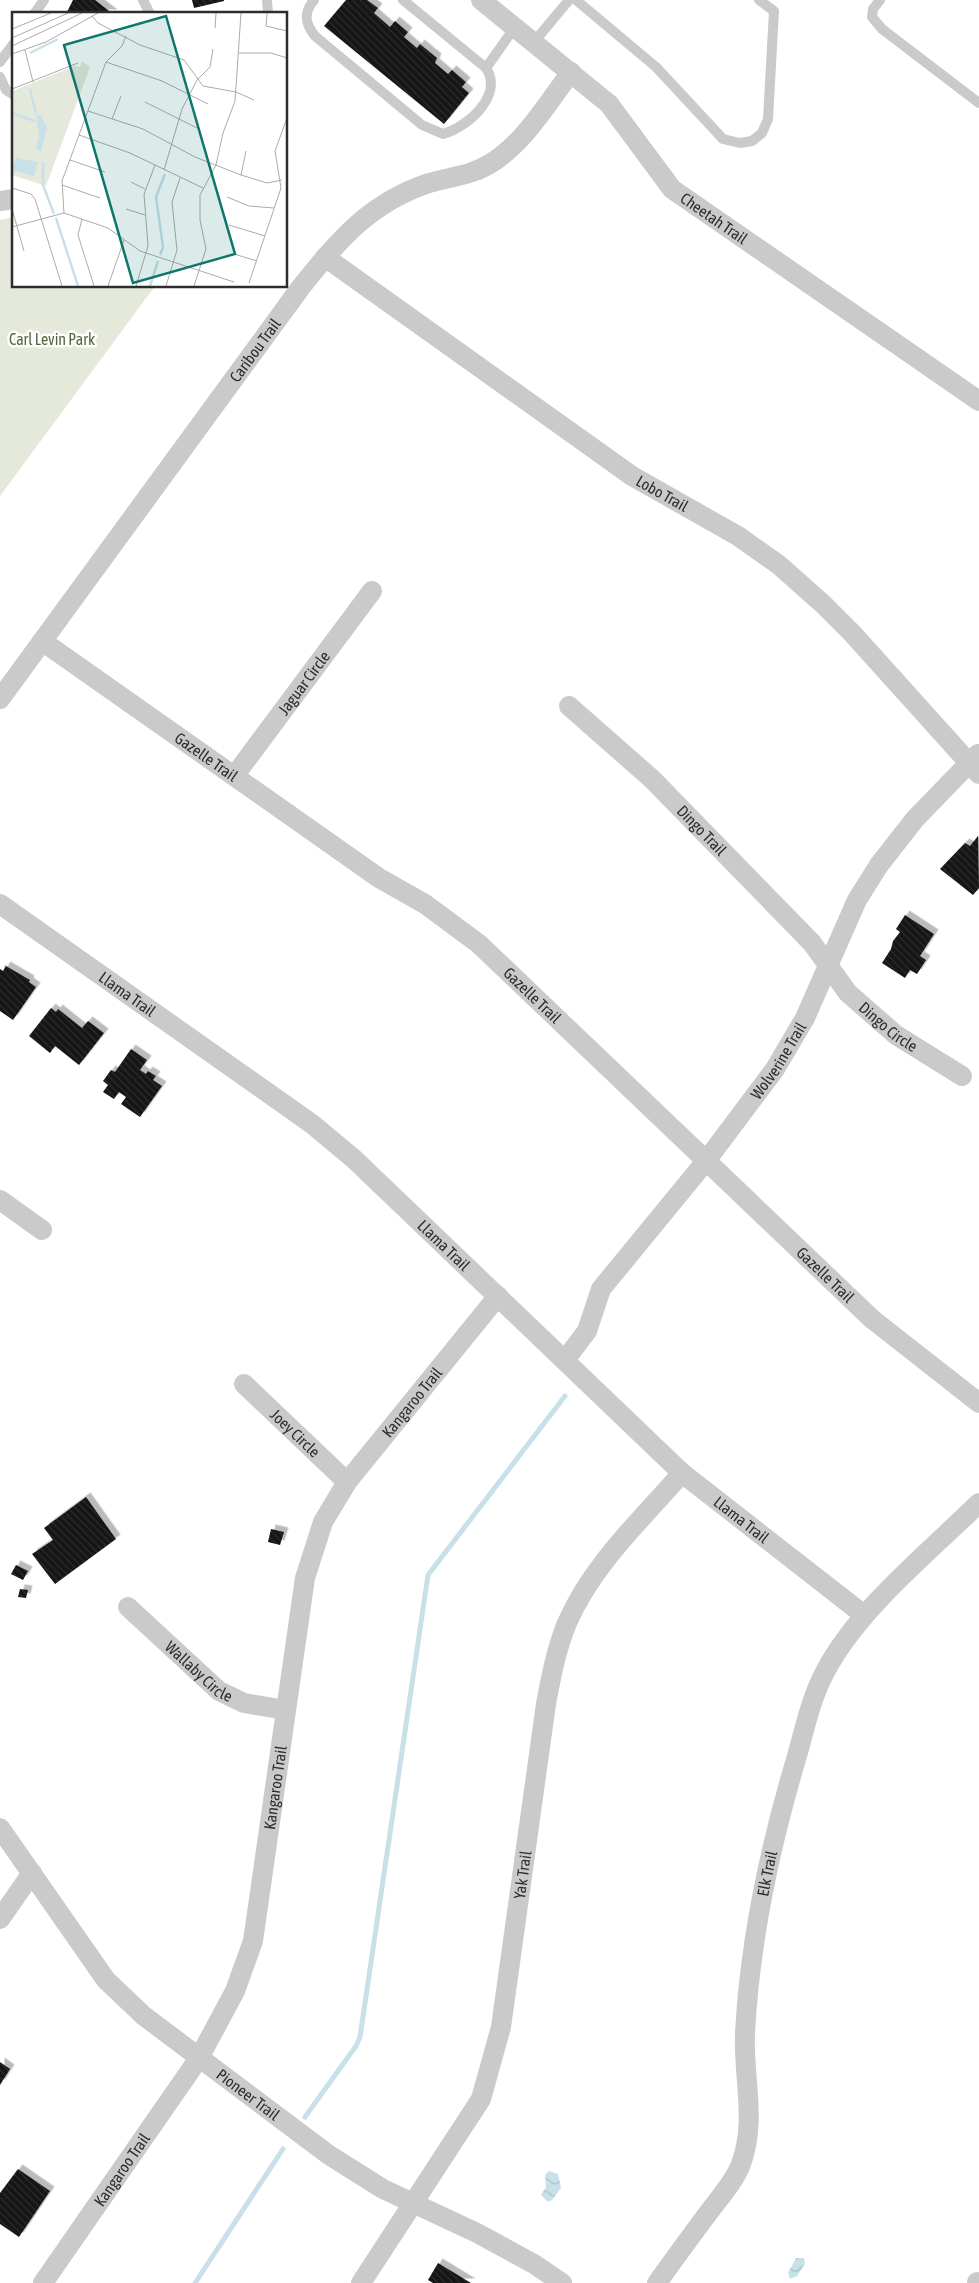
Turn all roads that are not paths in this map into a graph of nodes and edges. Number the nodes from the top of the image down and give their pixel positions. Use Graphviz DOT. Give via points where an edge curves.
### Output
graph roads {
  1 [pos="44,0"];
  2 [pos="143,0"];
  3 [pos="314,0"];
  4 [pos="403,0"];
  5 [pos="481,0"];
  6 [pos="569,0"];
  7 [pos="576,0"];
  8 [pos="759,0"];
  9 [pos="880,0"];
  10 [pos="35,12"];
  11 [pos="149,12"];
  12 [pos="515,27"];
  13 [pos="534,42"];
  14 [pos="12,46"];
  15 [pos="0,62"];
  16 [pos="486,68"];
  17 [pos="571,72"];
  18 [pos="0,77"];
  19 [pos="12,94"];
  20 [pos="979,103"];
  21 [pos="326,257"];
  22 [pos="979,401"];
  23 [pos="372,591"];
  24 [pos="42,641"];
  25 [pos="0,699"];
  26 [pos="569,706"];
  27 [pos="976,763"];
  28 [pos="235,775"];
  29 [pos="0,904"];
  30 [pos="828,963"];
  31 [pos="962,1076"];
  32 [pos="706,1160"];
  33 [pos="0,1200"];
  34 [pos="42,1230"];
  35 [pos="498,1296"];
  36 [pos="565,1360"];
  37 [pos="244,1384"];
  38 [pos="979,1403"];
  39 [pos="682,1473"];
  40 [pos="347,1482"];
  41 [pos="979,1503"];
  42 [pos="128,1607"];
  43 [pos="864,1616"];
  44 [pos="285,1710"];
  45 [pos="0,1828"];
  46 [pos="32,1873"];
  47 [pos="0,1919"];
  48 [pos="198,2058"];
  49 [pos="414,2204"];
  50 [pos="43,2283"];
  51 [pos="361,2283"];
  52 [pos="562,2283"];
  53 [pos="657,2283"];
  1 -- 10 [label="lane"];
  2 -- 11 [label="lane"];
  3 -- 16 [label="lane" via="306,20 316,36 422,125 434,131 443,134 468,122 492,88 492,77"];
  4 -- 16 [label="lane"];
  5 -- 12 [label="street, Cheetah Trail"];
  6 -- 13 [label="lane"];
  7 -- 8 [label="lane" via="656,67 723,139 740,143 752,141 762,133 768,119 774,11"];
  9 -- 20 [label="lane" via="873,9 872,17 882,29"];
  12 -- 13 [label="street, Cheetah Trail"];
  12 -- 16 [label="lane"];
  13 -- 17 [label="street, Cheetah Trail"];
  14 -- 15 [label="lane"];
  17 -- 21 [label="street, Caribou Trail" via="525,133 507,151 470,174 429,184 396,197 349,230"];
  17 -- 22 [label="street, Cheetah Trail" via="609,104 672,189"];
  18 -- 19 [label="lane" via="6,90"];
  21 -- 24 [label="street, Caribou Trail"];
  21 -- 27 [label="street, Lobo Trail" via="632,476 738,536 779,565 852,633"];
  23 -- 28 [label="street, Jaguar Circle"];
  24 -- 25 [label="street, Caribou Trail"];
  24 -- 28 [label="street, Gazelle Trail"];
  26 -- 30 [label="street, Dingo Trail" via="652,779"];
  27 -- 30 [label="street, Wolverine Trail" via="915,819 879,865 857,900"];
  28 -- 32 [label="street, Gazelle Trail" via="479,944"];
  29 -- 35 [label="street, Llama Trail" via="312,1124"];
  30 -- 31 [label="street, Dingo Circle" via="848,993 896,1035"];
  30 -- 32 [label="street, Wolverine Trail" via="805,1018 775,1069"];
  32 -- 36 [label="street, Wolverine Trail" via="601,1289 587,1331"];
  32 -- 38 [label="street, Gazelle Trail" via="872,1319"];
  33 -- 34 [label="street"];
  35 -- 36 [label="street, Llama Trail"];
  35 -- 40 [label="street, Kangaroo Trail"];
  36 -- 39 [label="street, Llama Trail"];
  37 -- 40 [label="street, Joey Circle"];
  39 -- 43 [label="street, Llama Trail"];
  39 -- 49 [label="street, Yak Trail" via="608,1555 568,1623 553,1664 546,1704 501,2027 481,2099"];
  40 -- 44 [label="street, Kangaroo Trail" via="323,1522 305,1578"];
  41 -- 43 [label="street, Elk Trail"];
  42 -- 44 [label="street, Wallaby Circle" via="220,1691 244,1703"];
  43 -- 53 [label="street, Elk Trail" via="824,1673 782,1808 762,1893 745,2036 749,2138 740,2166 727,2188"];
  44 -- 48 [label="street, Kangaroo Trail" via="253,1941 235,1991"];
  45 -- 46 [label="street, Pioneer Trail"];
  46 -- 47 [label="street"];
  46 -- 48 [label="street, Pioneer Trail" via="106,1980 144,2016"];
  48 -- 49 [label="street, Pioneer Trail" via="329,2155 382,2189"];
  48 -- 50 [label="street, Kangaroo Trail"];
  49 -- 51 [label="street, Yak Trail"];
  49 -- 52 [label="street, Pioneer Trail" via="518,2255"];
}
